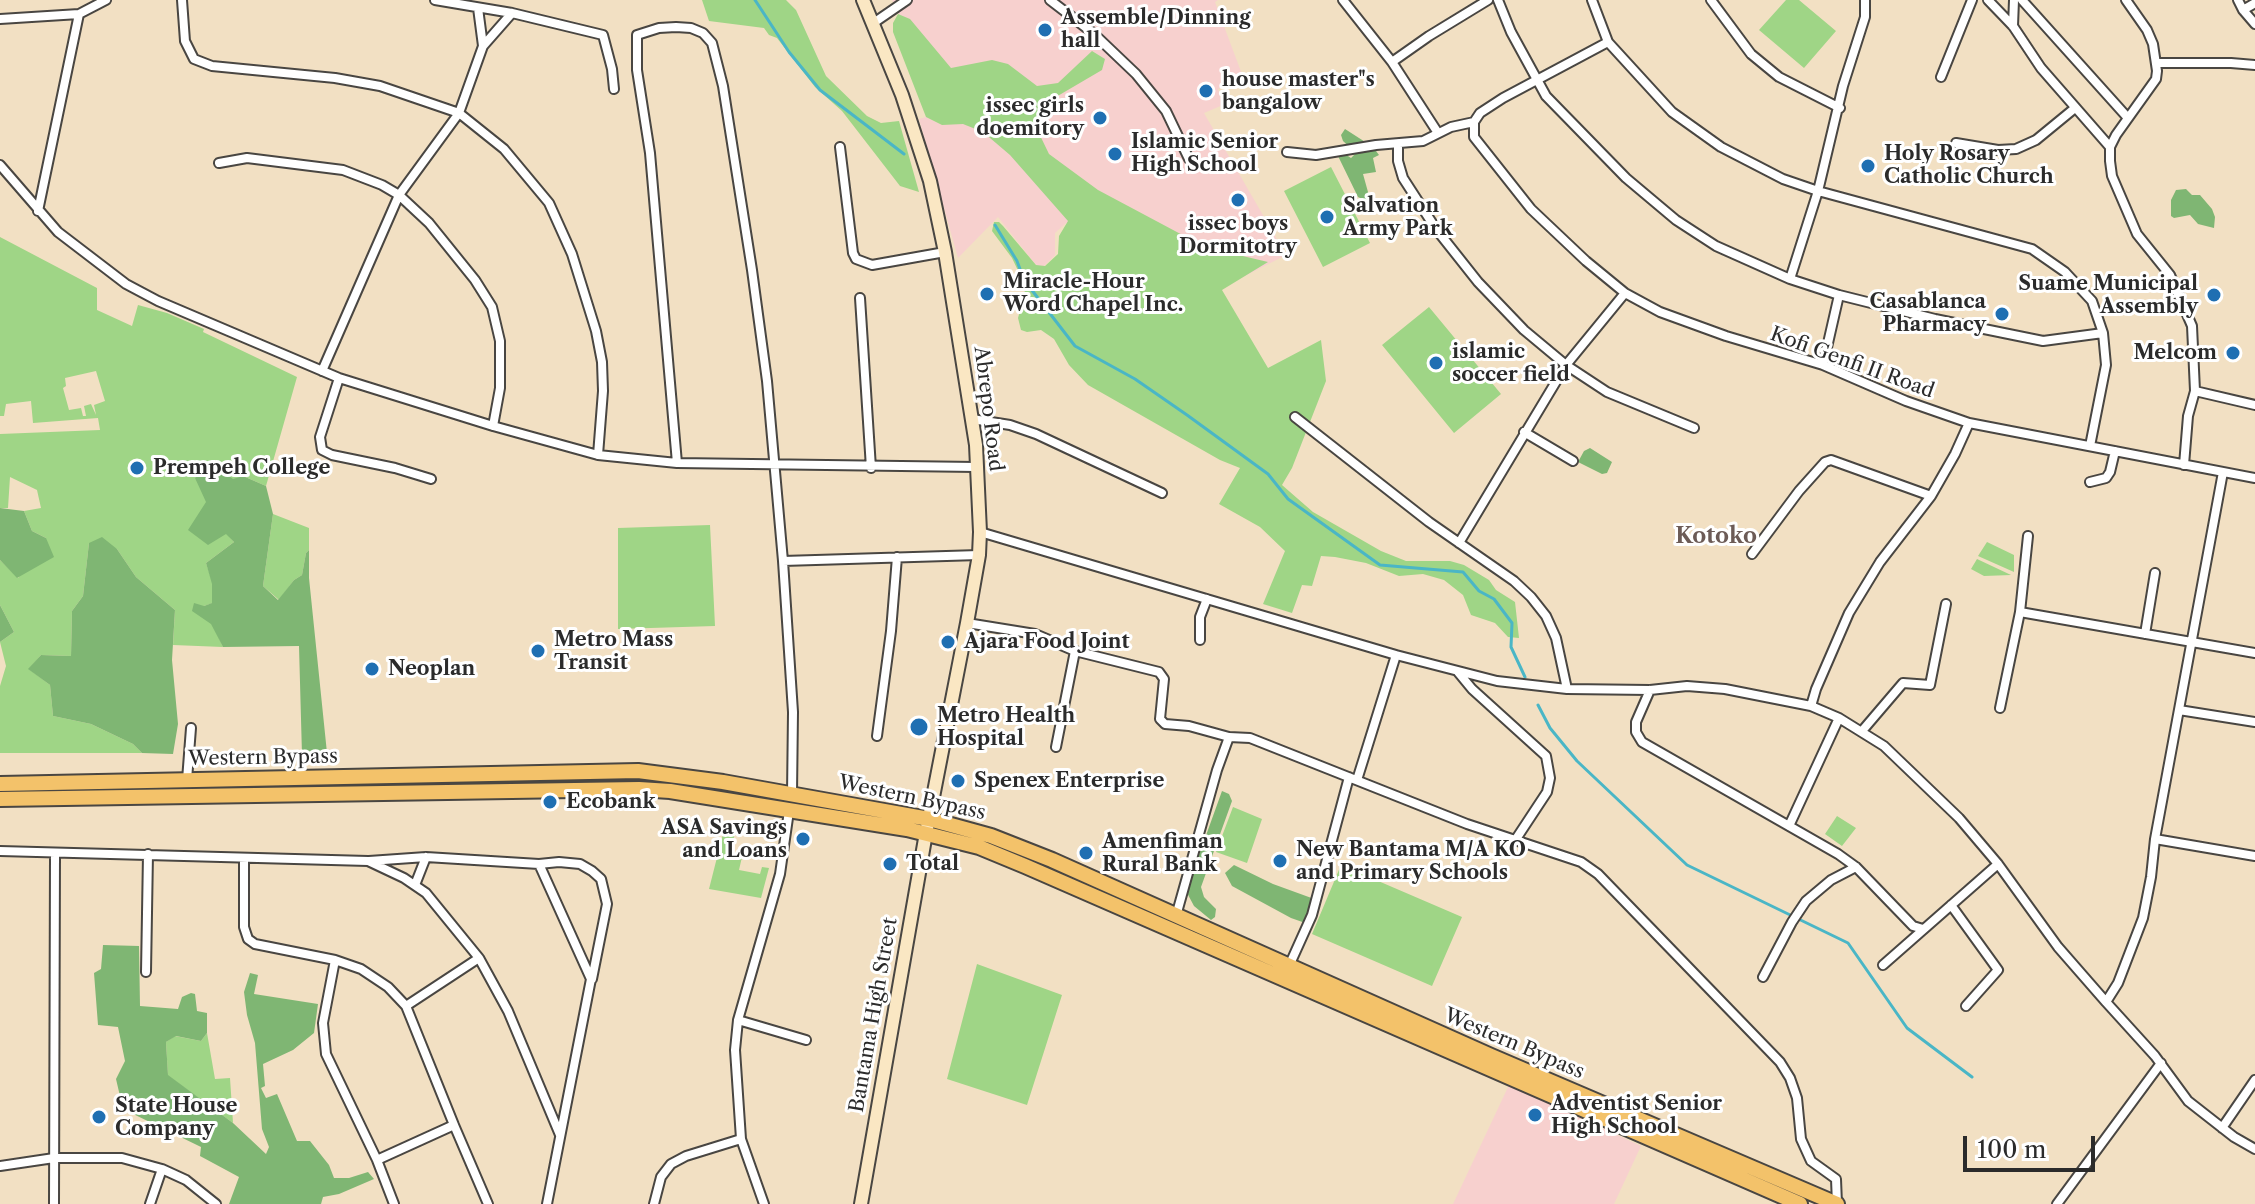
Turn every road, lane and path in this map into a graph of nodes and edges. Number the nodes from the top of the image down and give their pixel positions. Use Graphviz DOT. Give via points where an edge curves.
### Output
graph roads {
  1 [pos="106,0"];
  2 [pos="182,0"];
  3 [pos="435,0"];
  4 [pos="863,0"];
  5 [pos="907,0"];
  6 [pos="1050,0"];
  7 [pos="1343,0"];
  8 [pos="1488,0"];
  9 [pos="1498,0"];
  10 [pos="1592,0"];
  11 [pos="1711,0"];
  12 [pos="1865,0"];
  13 [pos="1972,0"];
  14 [pos="1988,0"];
  15 [pos="2014,0"];
  16 [pos="2022,0"];
  17 [pos="2126,0"];
  18 [pos="2238,0"];
  19 [pos="2255,3"];
  20 [pos="478,8"];
  21 [pos="2243,10"];
  22 [pos="512,13"];
  23 [pos="79,14"];
  24 [pos="0,19"];
  25 [pos="872,24"];
  26 [pos="2255,24"];
  27 [pos="2013,26"];
  28 [pos="1608,42"];
  29 [pos="483,46"];
  30 [pos="1392,62"];
  31 [pos="2158,63"];
  32 [pos="2255,65"];
  33 [pos="1941,77"];
  34 [pos="1536,81"];
  35 [pos="614,89"];
  36 [pos="1840,108"];
  37 [pos="2075,108"];
  38 [pos="459,113"];
  39 [pos="2128,118"];
  40 [pos="1474,122"];
  41 [pos="1438,133"];
  42 [pos="1956,143"];
  43 [pos="1398,144"];
  44 [pos="840,147"];
  45 [pos="2110,147"];
  46 [pos="1287,152"];
  47 [pos="1189,159"];
  48 [pos="219,163"];
  49 [pos="0,165"];
  50 [pos="1818,191"];
  51 [pos="399,195"];
  52 [pos="38,211"];
  53 [pos="945,252"];
  54 [pos="1790,279"];
  55 [pos="1625,293"];
  56 [pos="1839,295"];
  57 [pos="860,298"];
  58 [pos="2103,333"];
  59 [pos="1566,365"];
  60 [pos="1823,365"];
  61 [pos="322,371"];
  62 [pos="339,378"];
  63 [pos="2195,391"];
  64 [pos="2255,405"];
  65 [pos="1295,417"];
  66 [pos="972,419"];
  67 [pos="1969,423"];
  68 [pos="493,426"];
  69 [pos="1694,428"];
  70 [pos="1524,432"];
  71 [pos="2090,446"];
  72 [pos="2115,451"];
  73 [pos="598,455"];
  74 [pos="1573,461"];
  75 [pos="677,463"];
  76 [pos="773,465"];
  77 [pos="2184,465"];
  78 [pos="976,467"];
  79 [pos="871,468"];
  80 [pos="2223,472"];
  81 [pos="2255,478"];
  82 [pos="431,479"];
  83 [pos="2090,482"];
  84 [pos="1162,493"];
  85 [pos="1931,496"];
  86 [pos="980,532"];
  87 [pos="2028,536"];
  88 [pos="1459,543"];
  89 [pos="1752,554"];
  90 [pos="979,555"];
  91 [pos="897,557"];
  92 [pos="783,561"];
  93 [pos="2155,573"];
  94 [pos="1207,599"];
  95 [pos="1946,604"];
  96 [pos="2020,612"];
  97 [pos="967,623"];
  98 [pos="2145,634"];
  99 [pos="1200,640"];
  100 [pos="2192,643"];
  101 [pos="1075,651"];
  102 [pos="2255,653"];
  103 [pos="1396,655"];
  104 [pos="1458,672"];
  105 [pos="1567,689"];
  106 [pos="1650,690"];
  107 [pos="1811,706"];
  108 [pos="2000,708"];
  109 [pos="2179,710"];
  110 [pos="1839,718"];
  111 [pos="2255,722"];
  112 [pos="191,728"];
  113 [pos="1862,731"];
  114 [pos="877,736"];
  115 [pos="1229,737"];
  116 [pos="1056,747"];
  117 [pos="625,772"];
  118 [pos="1353,778"];
  119 [pos="187,780"];
  120 [pos="0,784"];
  121 [pos="628,788"];
  122 [pos="792,794"];
  123 [pos="0,799"];
  124 [pos="789,811"];
  125 [pos="927,826"];
  126 [pos="1789,826"];
  127 [pos="1516,839"];
  128 [pos="2155,839"];
  129 [pos="0,851"];
  130 [pos="55,854"];
  131 [pos="148,854"];
  132 [pos="2255,856"];
  133 [pos="426,857"];
  134 [pos="244,858"];
  135 [pos="368,861"];
  136 [pos="539,864"];
  137 [pos="1998,864"];
  138 [pos="1856,867"];
  139 [pos="415,885"];
  140 [pos="1951,905"];
  141 [pos="1176,916"];
  142 [pos="1923,929"];
  143 [pos="479,958"];
  144 [pos="335,960"];
  145 [pos="1883,965"];
  146 [pos="1289,966"];
  147 [pos="146,972"];
  148 [pos="1763,977"];
  149 [pos="591,979"];
  150 [pos="2106,1002"];
  151 [pos="406,1006"];
  152 [pos="1966,1006"];
  153 [pos="738,1020"];
  154 [pos="806,1040"];
  155 [pos="2161,1063"];
  156 [pos="2255,1080"];
  157 [pos="454,1125"];
  158 [pos="2222,1128"];
  159 [pos="560,1135"];
  160 [pos="741,1139"];
  161 [pos="2255,1149"];
  162 [pos="54,1158"];
  163 [pos="377,1160"];
  164 [pos="0,1166"];
  165 [pos="162,1169"];
  166 [pos="54,1204"];
  167 [pos="150,1204"];
  168 [pos="216,1204"];
  169 [pos="394,1204"];
  170 [pos="488,1204"];
  171 [pos="547,1204"];
  172 [pos="654,1204"];
  173 [pos="764,1204"];
  174 [pos="861,1204"];
  175 [pos="1800,1204"];
  176 [pos="1837,1204"];
  177 [pos="2057,1204"];
  1 -- 23 [label="street"];
  2 -- 38 [label="street" via="185,41 194,59 212,66 380,86"];
  3 -- 20 [label="street"];
  4 -- 25 [label="main road, Abrepo Road"];
  5 -- 25 [label="street"];
  6 -- 47 [label="street" via="1136,74 1166,111"];
  7 -- 30 [label="street"];
  8 -- 30 [label="street"];
  9 -- 34 [label="street"];
  10 -- 28 [label="street"];
  11 -- 36 [label="street" via="1751,54 1779,77"];
  12 -- 36 [label="street"];
  13 -- 33 [label="street"];
  14 -- 27 [label="street"];
  15 -- 27 [label="street"];
  16 -- 39 [label="street"];
  17 -- 31 [label="street" via="2147,30"];
  18 -- 21 [label="street"];
  19 -- 21 [label="street"];
  20 -- 22 [label="street"];
  20 -- 29 [label="street"];
  21 -- 26 [label="street"];
  22 -- 29 [label="street"];
  22 -- 35 [label="street" via="603,35"];
  23 -- 24 [label="street"];
  23 -- 52 [label="street"];
  25 -- 53 [label="main road, Abrepo Road" via="916,135"];
  27 -- 37 [label="street"];
  28 -- 34 [label="street"];
  28 -- 50 [label="street" via="1672,112 1698,132 1783,179"];
  29 -- 38 [label="street"];
  30 -- 41 [label="street"];
  31 -- 32 [label="street"];
  31 -- 39 [label="street" via="2156,79"];
  34 -- 40 [label="street" via="1480,113"];
  34 -- 54 [label="street" via="1626,178 1676,220 1716,246"];
  36 -- 50 [label="street"];
  37 -- 42 [label="street" via="2036,140 2016,149"];
  37 -- 45 [label="street"];
  38 -- 51 [label="street"];
  38 -- 73 [label="street" via="504,149 549,203 572,254 602,362"];
  39 -- 45 [label="street"];
  40 -- 41 [label="street"];
  40 -- 55 [label="street, Kofi Genfi II Road" via="1474,137 1531,209"];
  41 -- 43 [label="street"];
  43 -- 46 [label="street" via="1316,155"];
  43 -- 59 [label="street" via="1403,178 1436,229 1478,282"];
  44 -- 53 [label="street" via="856,259 872,265"];
  45 -- 63 [label="street" via="2112,176 2137,234 2170,275 2192,326"];
  48 -- 51 [label="street" via="247,158 343,170"];
  49 -- 52 [label="street"];
  50 -- 54 [label="street"];
  50 -- 58 [label="street" via="2032,249 2065,272 2092,301"];
  51 -- 61 [label="street"];
  51 -- 68 [label="street" via="454,253 492,307 500,341"];
  52 -- 61 [label="street" via="137,290"];
  53 -- 66 [label="main road, Abrepo Road"];
  54 -- 56 [label="street"];
  55 -- 59 [label="street"];
  55 -- 60 [label="street, Kofi Genfi II Road" via="1726,336"];
  56 -- 58 [label="street" via="2043,341"];
  56 -- 60 [label="street"];
  57 -- 79 [label="street"];
  58 -- 71 [label="street" via="2106,365"];
  59 -- 69 [label="street" via="1607,392"];
  59 -- 70 [label="street"];
  60 -- 67 [label="street, Kofi Genfi II Road"];
  61 -- 62 [label="street"];
  62 -- 68 [label="street"];
  62 -- 82 [label="street" via="320,437 322,450"];
  63 -- 64 [label="street"];
  63 -- 77 [label="street"];
  65 -- 88 [label="street"];
  66 -- 78 [label="main road, Abrepo Road"];
  66 -- 84 [label="street" via="1036,434"];
  67 -- 71 [label="street, Kofi Genfi II Road"];
  67 -- 85 [label="street"];
  68 -- 73 [label="street"];
  70 -- 74 [label="street"];
  70 -- 88 [label="street"];
  71 -- 72 [label="street, Kofi Genfi II Road"];
  72 -- 77 [label="street, Kofi Genfi II Road"];
  72 -- 83 [label="street" via="2106,478"];
  73 -- 75 [label="street"];
  75 -- 76 [label="street"];
  75 -- 76 [label="street" via="650,153 637,70 637,35 676,27 703,33 712,43 723,86 767,381"];
  76 -- 79 [label="street"];
  76 -- 92 [label="street"];
  77 -- 80 [label="street, Kofi Genfi II Road"];
  78 -- 79 [label="street"];
  78 -- 86 [label="main road, Abrepo Road"];
  80 -- 81 [label="street, Kofi Genfi II Road"];
  80 -- 100 [label="street"];
  85 -- 89 [label="street" via="1831,460 1776,519"];
  85 -- 107 [label="street" via="1849,613"];
  86 -- 90 [label="main road, Abrepo Road"];
  86 -- 94 [label="street"];
  87 -- 96 [label="street"];
  88 -- 105 [label="street" via="1514,581 1546,616"];
  90 -- 91 [label="street"];
  90 -- 97 [label="main road, Abrepo Road"];
  91 -- 92 [label="street"];
  91 -- 114 [label="street"];
  92 -- 122 [label="street" via="793,712"];
  93 -- 98 [label="street"];
  94 -- 99 [label="street"];
  94 -- 103 [label="street"];
  95 -- 113 [label="street" via="1930,685 1903,683"];
  96 -- 98 [label="street"];
  96 -- 108 [label="street"];
  97 -- 101 [label="street" via="1035,634"];
  97 -- 125 [label="main road, Abrepo Road"];
  98 -- 100 [label="street"];
  100 -- 102 [label="street"];
  100 -- 109 [label="street"];
  101 -- 115 [label="street" via="1159,672 1164,679 1160,719 1165,724"];
  101 -- 116 [label="street"];
  103 -- 104 [label="street"];
  103 -- 118 [label="street"];
  104 -- 105 [label="street"];
  104 -- 127 [label="street" via="1546,756 1547,792"];
  105 -- 106 [label="street"];
  106 -- 107 [label="street" via="1725,689"];
  106 -- 126 [label="street" via="1636,722 1642,742"];
  107 -- 110 [label="street"];
  109 -- 111 [label="street"];
  109 -- 128 [label="street"];
  110 -- 113 [label="street"];
  110 -- 126 [label="street"];
  112 -- 119 [label="street"];
  113 -- 137 [label="street" via="1949,807"];
  115 -- 118 [label="street" via="1250,738"];
  115 -- 141 [label="street"];
  117 -- 119 [label="highway, Western Bypass"];
  117 -- 121 [label="highway"];
  117 -- 122 [label="highway, Western Bypass" via="671,774"];
  118 -- 127 [label="street"];
  118 -- 146 [label="street" via="1312,915"];
  119 -- 120 [label="highway, Western Bypass"];
  121 -- 123 [label="highway, Western Bypass"];
  121 -- 124 [label="highway, Western Bypass"];
  122 -- 125 [label="highway, Western Bypass"];
  124 -- 125 [label="highway, Western Bypass"];
  124 -- 153 [label="street" via="780,874"];
  125 -- 141 [label="highway, Western Bypass" via="991,836"];
  125 -- 174 [label="main road, Bantama High Street"];
  125 -- 175 [label="highway, Western Bypass"];
  126 -- 138 [label="street"];
  127 -- 176 [label="street" via="1581,862 1598,874 1780,1062 1797,1098 1801,1139 1811,1161 1836,1179"];
  128 -- 132 [label="street"];
  128 -- 150 [label="street" via="2143,918"];
  129 -- 130 [label="street"];
  130 -- 131 [label="street"];
  130 -- 162 [label="street"];
  131 -- 134 [label="street"];
  131 -- 147 [label="street"];
  133 -- 135 [label="street"];
  133 -- 136 [label="street"];
  133 -- 139 [label="street"];
  134 -- 135 [label="street"];
  134 -- 144 [label="street" via="248,939"];
  135 -- 139 [label="street"];
  136 -- 149 [label="street"];
  136 -- 149 [label="street" via="580,864 601,879 607,904"];
  137 -- 140 [label="street"];
  137 -- 150 [label="street"];
  138 -- 142 [label="street" via="1913,926"];
  138 -- 148 [label="street" via="1831,880 1798,911"];
  139 -- 143 [label="street"];
  140 -- 142 [label="street"];
  140 -- 152 [label="street" via="1998,970"];
  141 -- 146 [label="highway, Western Bypass"];
  142 -- 145 [label="street"];
  143 -- 151 [label="street"];
  143 -- 159 [label="street" via="508,1011"];
  144 -- 151 [label="street" via="374,977"];
  144 -- 163 [label="street" via="323,1023 326,1054"];
  146 -- 176 [label="highway, Western Bypass"];
  149 -- 159 [label="street"];
  150 -- 155 [label="street"];
  151 -- 157 [label="street"];
  153 -- 154 [label="street"];
  153 -- 160 [label="street"];
  155 -- 158 [label="street" via="2188,1101"];
  155 -- 177 [label="street"];
  156 -- 158 [label="street"];
  157 -- 163 [label="street"];
  157 -- 170 [label="street"];
  158 -- 161 [label="street"];
  159 -- 171 [label="street"];
  160 -- 172 [label="street" via="671,1164 661,1177"];
  160 -- 173 [label="street"];
  162 -- 164 [label="street"];
  162 -- 165 [label="street" via="122,1158"];
  162 -- 166 [label="street"];
  163 -- 169 [label="street"];
  165 -- 167 [label="street"];
  165 -- 168 [label="street"];
}
